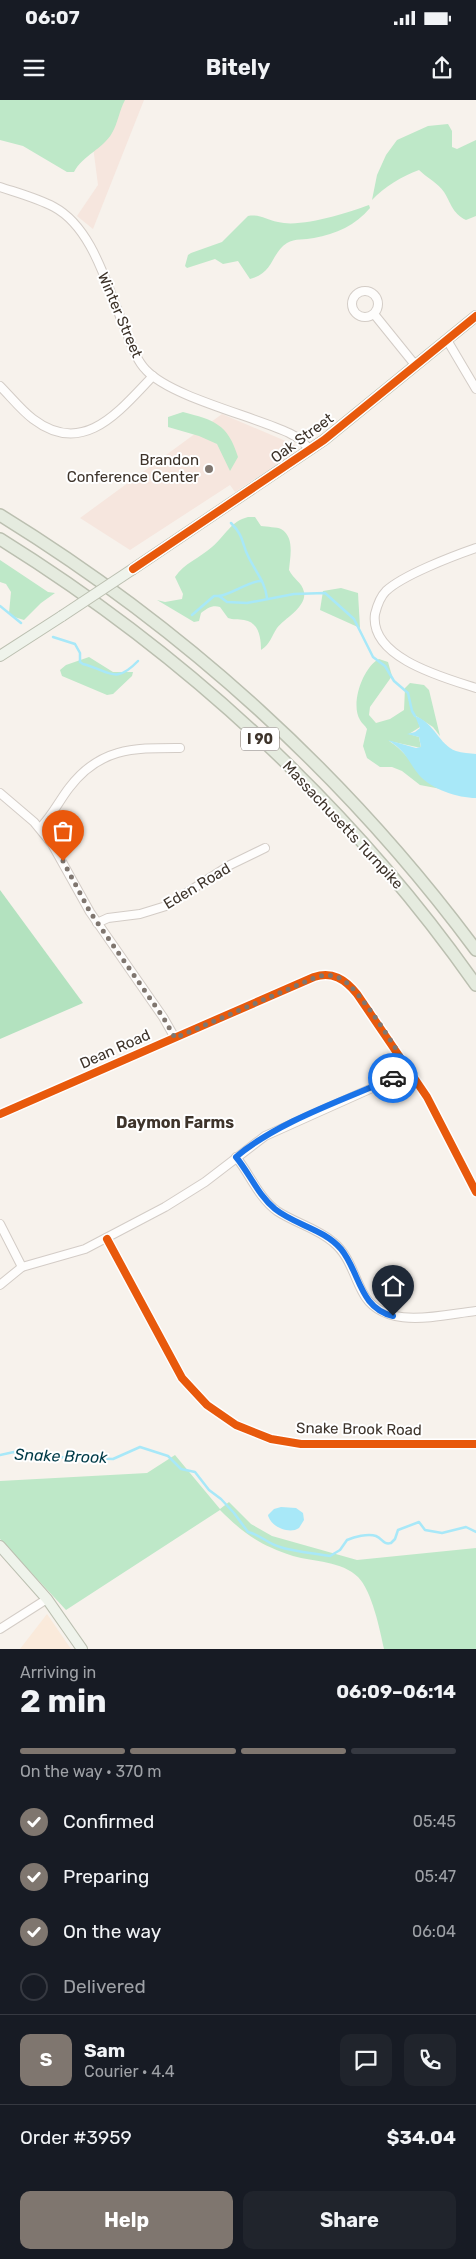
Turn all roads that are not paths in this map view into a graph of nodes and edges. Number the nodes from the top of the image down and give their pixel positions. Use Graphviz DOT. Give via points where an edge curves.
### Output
graph roads {
  1 [pos="0,187"];
  2 [pos="374,314"];
  3 [pos="476,316"];
  4 [pos="446,340"];
  5 [pos="416,366"];
  6 [pos="153,376"];
  7 [pos="0,386"];
  8 [pos="476,389"];
  9 [pos="310,450"];
  10 [pos="0,515"];
  11 [pos="0,539"];
  12 [pos="476,548"];
  13 [pos="0,656"];
  14 [pos="476,688"];
  15 [pos="180,748"];
  16 [pos="0,793"];
  17 [pos="40,828"];
  18 [pos="265,848"];
  19 [pos="97,923"];
  20 [pos="476,950"];
  21 [pos="476,985"];
  22 [pos="175,1038"];
  23 [pos="410,1070"];
  24 [pos="0,1114"];
  25 [pos="236,1157"];
  26 [pos="476,1192"];
  27 [pos="0,1224"];
  28 [pos="107,1239"];
  29 [pos="22,1267"];
  30 [pos="0,1285"];
  31 [pos="476,1311"];
  32 [pos="476,1444"];
  33 [pos="0,1546"];
  34 [pos="47,1600"];
  35 [pos="0,1629"];
  36 [pos="82,1649"];
  1 -- 6 [label="street, Winter Street" via="54,207 79,228 93,252 142,366"];
  2 -- 5 [label="street"];
  3 -- 4 [label="main road, Oak Street"];
  4 -- 5 [label="main road, Oak Street"];
  4 -- 8 [label="street"];
  5 -- 9 [label="main road, Oak Street"];
  6 -- 7 [label="street" via="104,424 73,433 53,430 34,420"];
  6 -- 9 [label="street, Winter Street" via="190,395 289,433"];
  9 -- 13 [label="main road, Oak Street, bridge"];
  10 -- 20 [label="highway, Massachusetts Turnpike / I 90" via="121,596 248,699 364,814"];
  11 -- 21 [label="highway, Massachusetts Turnpike / I 90" via="136,633 260,738 324,801 396,882"];
  12 -- 14 [label="street" via="391,587 380,599 375,617 379,635 399,656 430,673"];
  15 -- 17 [label="street" via="132,749 98,760 78,777"];
  16 -- 17 [label="street"];
  17 -- 19 [label="street" via="57,851"];
  18 -- 19 [label="street, Eden Road" via="230,865 166,906"];
  19 -- 22 [label="street"];
  22 -- 23 [label="street, Dean Road" via="314,978 333,975 357,994"];
  22 -- 24 [label="street, Dean Road"];
  23 -- 25 [label="street" via="275,1131"];
  23 -- 26 [label="street, Dean Road" via="433,1107"];
  25 -- 28 [label="street" via="182,1197"];
  25 -- 31 [label="street" via="276,1210 321,1233 340,1249 364,1296 380,1311 402,1317"];
  27 -- 29 [label="street"];
  28 -- 29 [label="street" via="74,1253"];
  28 -- 32 [label="street, Snake Brook Road" via="182,1378 207,1405 236,1426 271,1439 301,1444"];
  29 -- 30 [label="street"];
  33 -- 34 [label="main road"];
  34 -- 35 [label="street"];
  34 -- 36 [label="main road"];
}
